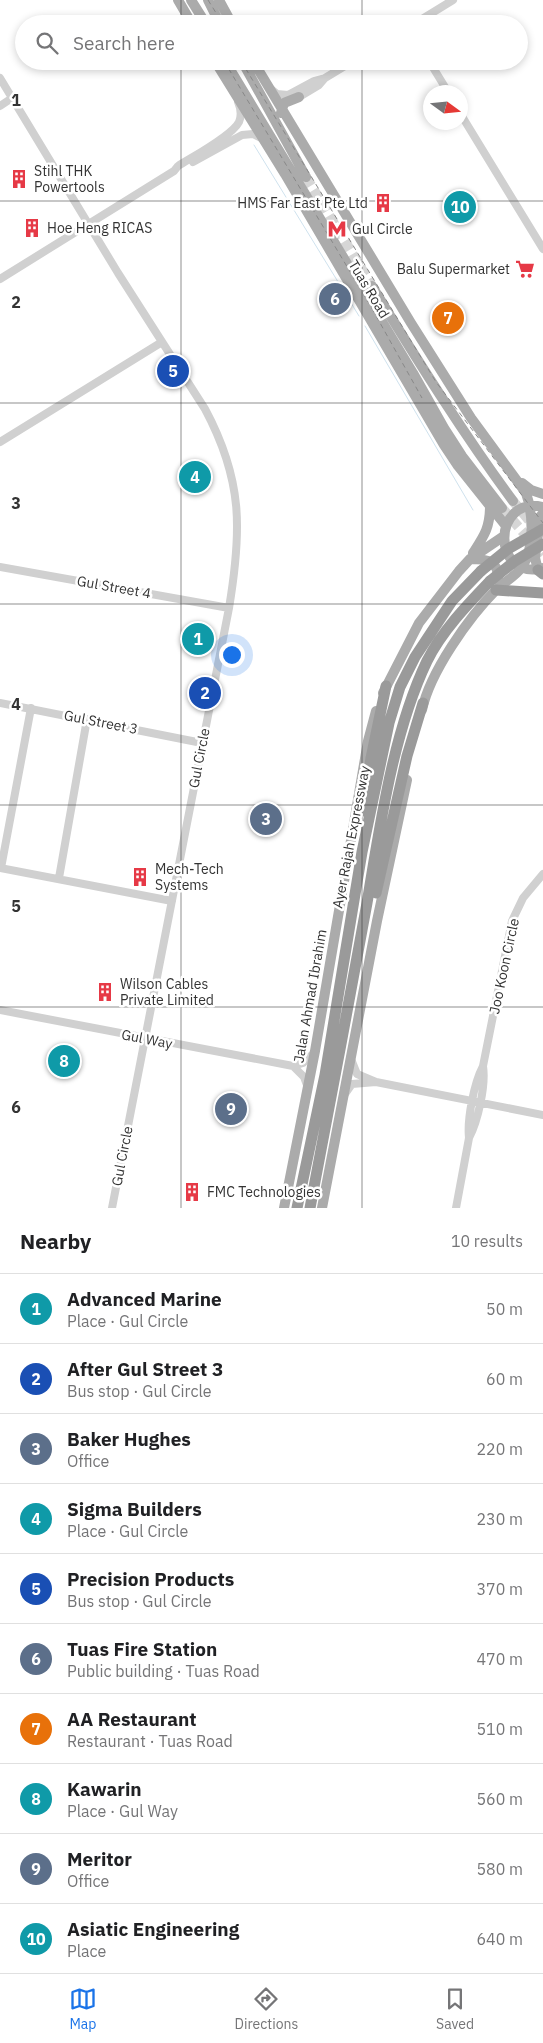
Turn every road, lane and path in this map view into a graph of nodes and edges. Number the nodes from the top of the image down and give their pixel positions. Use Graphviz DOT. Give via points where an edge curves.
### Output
graph roads {
  1 [pos="179,0"];
  2 [pos="191,0"];
  3 [pos="195,0"];
  4 [pos="208,0"];
  5 [pos="218,0"];
  6 [pos="453,0"];
  7 [pos="187,15"];
  8 [pos="200,15"];
  9 [pos="202,15"];
  10 [pos="216,15"];
  11 [pos="227,15"];
  12 [pos="429,15"];
  13 [pos="220,70"];
  14 [pos="230,70"];
  15 [pos="247,70"];
  16 [pos="258,70"];
  17 [pos="338,70"];
  18 [pos="435,70"];
  19 [pos="0,78"];
  20 [pos="325,78"];
  21 [pos="444,85"];
  22 [pos="267,86"];
  23 [pos="235,94"];
  24 [pos="299,97"];
  25 [pos="12,98"];
  26 [pos="0,106"];
  27 [pos="281,109"];
  28 [pos="291,126"];
  29 [pos="468,126"];
  30 [pos="264,140"];
  31 [pos="290,148"];
  32 [pos="174,171"];
  33 [pos="306,177"];
  34 [pos="89,223"];
  35 [pos="542,247"];
  36 [pos="0,279"];
  37 [pos="372,286"];
  38 [pos="162,342"];
  39 [pos="0,442"];
  40 [pos="507,468"];
  41 [pos="543,494"];
  42 [pos="513,501"];
  43 [pos="490,506"];
  44 [pos="530,506"];
  45 [pos="543,507"];
  46 [pos="502,508"];
  47 [pos="543,513"];
  48 [pos="543,529"];
  49 [pos="505,531"];
  50 [pos="543,544"];
  51 [pos="470,558"];
  52 [pos="0,566"];
  53 [pos="522,567"];
  54 [pos="541,571"];
  55 [pos="493,586"];
  56 [pos="543,593"];
  57 [pos="229,608"];
  58 [pos="386,686"];
  59 [pos="0,703"];
  60 [pos="423,703"];
  61 [pos="31,708"];
  62 [pos="87,719"];
  63 [pos="202,743"];
  64 [pos="362,852"];
  65 [pos="0,868"];
  66 [pos="543,874"];
  67 [pos="59,878"];
  68 [pos="172,901"];
  69 [pos="350,996"];
  70 [pos="0,1010"];
  71 [pos="144,1038"];
  72 [pos="315,1051"];
  73 [pos="351,1059"];
  74 [pos="293,1066"];
  75 [pos="376,1082"];
  76 [pos="308,1087"];
  77 [pos="344,1095"];
  78 [pos="476,1102"];
  79 [pos="543,1115"];
  80 [pos="112,1208"];
  81 [pos="284,1208"];
  82 [pos="298,1208"];
  83 [pos="310,1208"];
  84 [pos="322,1208"];
  85 [pos="456,1208"];
  1 -- 7 [label="main road"];
  2 -- 8 [label="main road"];
  3 -- 9 [label="main road"];
  4 -- 10 [label="main road"];
  5 -- 11 [label="main road"];
  6 -- 12 [label="street"];
  13 -- 23 [label="main road, Tuas Road"];
  14 -- 46 [label="main road, Tuas Road" via="444,428"];
  15 -- 31 [label="main road"];
  16 -- 22 [label="main road, Tuas Road"];
  17 -- 20 [label="street"];
  18 -- 21 [label="street"];
  19 -- 25 [label="street, Gul Circle"];
  20 -- 22 [label="street" via="314,80 288,95 277,94"];
  20 -- 24 [label="street"];
  22 -- 27 [label="main road, Tuas Road"];
  23 -- 30 [label="main road, Tuas Road"];
  23 -- 32 [label="street" via="241,112 235,128"];
  24 -- 27 [label="main road" via="284,103"];
  24 -- 28 [label="main road" via="290,108"];
  25 -- 26 [label="street"];
  25 -- 34 [label="street, Gul Circle"];
  27 -- 28 [label="main road, Tuas Road"];
  27 -- 31 [label="main road"];
  28 -- 40 [label="main road, Tuas Road" via="411,323"];
  29 -- 35 [label="street"];
  30 -- 32 [label="street" via="253,134 242,135"];
  30 -- 43 [label="main road, Tuas Road" via="425,414 458,466"];
  31 -- 33 [label="main road"];
  32 -- 34 [label="street"];
  34 -- 36 [label="street"];
  34 -- 38 [label="street, Gul Circle"];
  37 -- 42 [label="main road, Tuas Road" via="424,372"];
  38 -- 39 [label="street"];
  38 -- 57 [label="street, Gul Circle" via="213,425 230,469 238,532"];
  40 -- 41 [label="main road" via="531,490"];
  40 -- 44 [label="main road, Tuas Road" via="526,492"];
  43 -- 49 [label="main road, Tuas Road"];
  43 -- 51 [label="main road" via="487,532"];
  44 -- 45 [label="main road"];
  44 -- 49 [label="main road, Jalan Ahmad Ibrahim" via="513,515"];
  44 -- 53 [label="main road" via="529,547"];
  47 -- 54 [label="main road" via="535,558"];
  48 -- 64 [label="highway, Ayer Rajah Expressway, bridge" via="481,570 452,601 415,657 400,687 389,723"];
  49 -- 51 [label="main road, Jalan Ahmad Ibrahim"];
  49 -- 53 [label="main road, Tuas Road" via="507,553"];
  50 -- 55 [label="highway, Ayer Rajah Expressway, bridge" via="515,561"];
  51 -- 55 [label="main road" via="495,565 498,580"];
  51 -- 58 [label="main road, Jalan Ahmad Ibrahim" via="419,624"];
  52 -- 57 [label="street, Gul Street 4"];
  53 -- 54 [label="main road"];
  53 -- 55 [label="main road"];
  55 -- 56 [label="highway"];
  55 -- 60 [label="main road" via="448,652"];
  55 -- 69 [label="highway, Ayer Rajah Expressway" via="456,618 428,659 418,682 391,778"];
  57 -- 63 [label="street, Gul Circle"];
  58 -- 64 [label="highway" via="363,816"];
  58 -- 72 [label="main road, Jalan Ahmad Ibrahim" via="368,741"];
  59 -- 61 [label="street, Gul Street 3"];
  60 -- 69 [label="highway" via="407,756"];
  60 -- 73 [label="main road"];
  61 -- 62 [label="street, Gul Street 3"];
  61 -- 65 [label="street"];
  62 -- 63 [label="street, Gul Street 3"];
  62 -- 67 [label="street"];
  63 -- 68 [label="street, Gul Circle"];
  64 -- 82 [label="highway, Ayer Rajah Expressway" via="325,1075"];
  65 -- 67 [label="street"];
  66 -- 78 [label="street, Joo Koon Circle" via="523,898 512,921 479,1074"];
  67 -- 68 [label="street"];
  68 -- 71 [label="street, Gul Circle"];
  69 -- 83 [label="highway, Ayer Rajah Expressway"];
  70 -- 71 [label="street, Gul Way"];
  71 -- 74 [label="street, Gul Way"];
  71 -- 80 [label="street, Gul Circle"];
  72 -- 74 [label="street" via="303,1064"];
  72 -- 76 [label="main road, Jalan Ahmad Ibrahim"];
  73 -- 75 [label="street" via="357,1074"];
  73 -- 77 [label="main road"];
  74 -- 76 [label="street" via="304,1077"];
  75 -- 77 [label="street" via="352,1084"];
  75 -- 78 [label="street"];
  76 -- 81 [label="main road, Jalan Ahmad Ibrahim"];
  77 -- 84 [label="main road"];
  78 -- 79 [label="street"];
  78 -- 85 [label="street, Joo Koon Circle" via="468,1128"];
}
